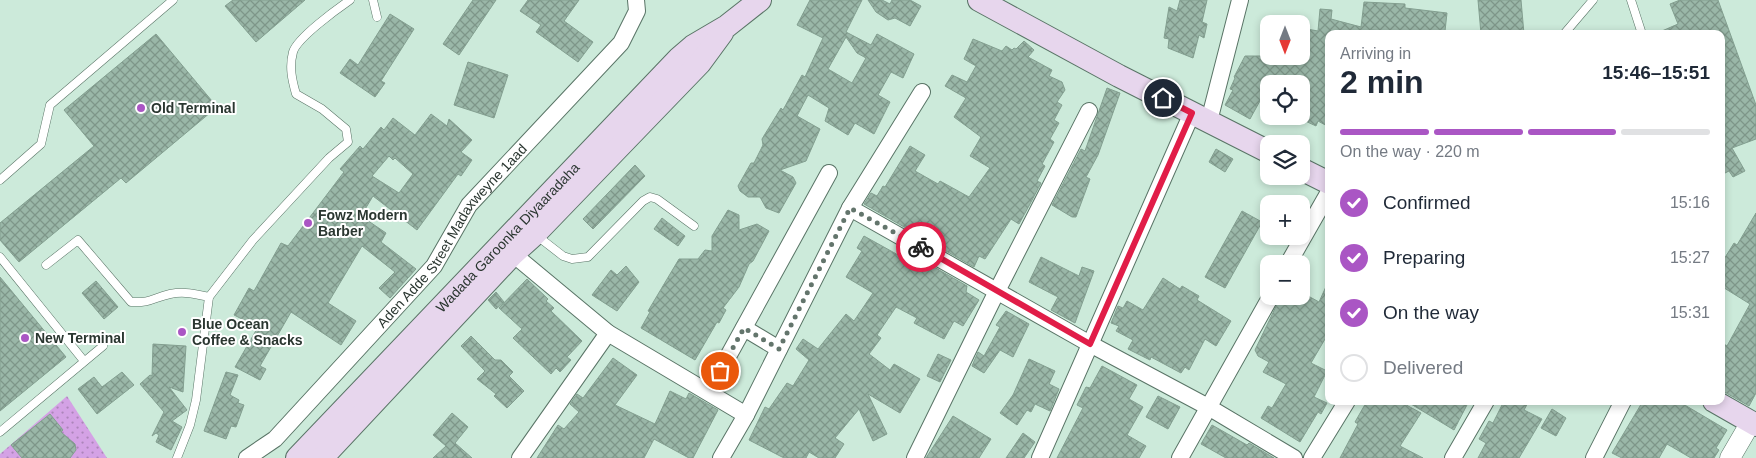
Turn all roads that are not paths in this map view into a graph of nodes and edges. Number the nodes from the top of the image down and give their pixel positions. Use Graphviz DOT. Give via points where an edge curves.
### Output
graph roads {
  1 [pos="173,0"];
  2 [pos="350,0"];
  3 [pos="373,0"];
  4 [pos="636,0"];
  5 [pos="760,0"];
  6 [pos="979,0"];
  7 [pos="1240,0"];
  8 [pos="1594,0"];
  9 [pos="1631,0"];
  10 [pos="377,17"];
  11 [pos="727,26"];
  12 [pos="1568,30"];
  13 [pos="1641,30"];
  14 [pos="922,92"];
  15 [pos="1089,111"];
  16 [pos="1200,117"];
  17 [pos="1260,147"];
  18 [pos="829,173"];
  19 [pos="1310,174"];
  20 [pos="0,180"];
  21 [pos="1325,181"];
  22 [pos="1325,199"];
  23 [pos="850,208"];
  24 [pos="694,226"];
  25 [pos="535,234"];
  26 [pos="513,254"];
  27 [pos="1293,255"];
  28 [pos="0,257"];
  29 [pos="46,265"];
  30 [pos="997,291"];
  31 [pos="209,297"];
  32 [pos="1265,305"];
  33 [pos="744,328"];
  34 [pos="608,333"];
  35 [pos="1090,344"];
  36 [pos="103,346"];
  37 [pos="779,349"];
  38 [pos="84,361"];
  39 [pos="720,371"];
  40 [pos="1345,405"];
  41 [pos="1484,405"];
  42 [pos="1621,405"];
  43 [pos="1722,405"];
  44 [pos="1210,408"];
  45 [pos="746,415"];
  46 [pos="1754,420"];
  47 [pos="0,432"];
  48 [pos="178,458"];
  49 [pos="247,458"];
  50 [pos="296,458"];
  51 [pos="322,458"];
  52 [pos="520,458"];
  53 [pos="721,458"];
  54 [pos="916,458"];
  55 [pos="1040,458"];
  56 [pos="1180,458"];
  57 [pos="1294,458"];
  58 [pos="1312,458"];
  59 [pos="1453,458"];
  60 [pos="1594,458"];
  61 [pos="1730,458"];
  1 -- 20 [label="lane" via="50,105 41,144"];
  2 -- 31 [label="lane" via="326,16 293,50 290,73 296,94 322,109 346,129 348,142 329,158 253,240"];
  3 -- 10 [label="lane"];
  4 -- 49 [label="street, Aden Adde Street Madaxweyne 1aad" via="637,11 621,42 468,205 434,266 275,439"];
  5 -- 11 [label="main road, Wadada Garoonka Diyaaradaha"];
  6 -- 16 [label="main road"];
  7 -- 16 [label="street"];
  8 -- 12 [label="lane"];
  9 -- 13 [label="lane"];
  11 -- 25 [label="main road, Wadada Garoonka Diyaaradaha" via="700,63"];
  11 -- 50 [label="main road, Wadada Garoonka Diyaaradaha" via="693,46 680,58"];
  14 -- 23 [label="street"];
  15 -- 30 [label="street"];
  16 -- 17 [label="main road"];
  16 -- 35 [label="street"];
  18 -- 33 [label="street"];
  19 -- 21 [label="main road"];
  22 -- 27 [label="street"];
  23 -- 30 [label="street"];
  23 -- 37 [label="street"];
  24 -- 25 [label="lane" via="650,197 643,200 588,257 581,260 563,256"];
  25 -- 26 [label="main road, Wadada Garoonka Diyaaradaha"];
  26 -- 34 [label="street"];
  26 -- 51 [label="main road, Wadada Garoonka Diyaaradaha"];
  28 -- 38 [label="lane"];
  29 -- 31 [label="lane" via="78,240 131,302 149,302 169,294 187,292"];
  30 -- 35 [label="street"];
  30 -- 54 [label="street"];
  31 -- 48 [label="lane" via="196,400"];
  32 -- 44 [label="street"];
  33 -- 37 [label="street"];
  33 -- 39 [label="street"];
  34 -- 45 [label="street"];
  34 -- 52 [label="street"];
  35 -- 44 [label="street"];
  35 -- 55 [label="street"];
  36 -- 38 [label="lane"];
  37 -- 45 [label="street"];
  38 -- 47 [label="lane"];
  40 -- 58 [label="street"];
  41 -- 59 [label="street"];
  42 -- 60 [label="street"];
  43 -- 46 [label="main road"];
  44 -- 56 [label="street"];
  44 -- 57 [label="street"];
  45 -- 53 [label="street"];
  46 -- 61 [label="street"];
}
